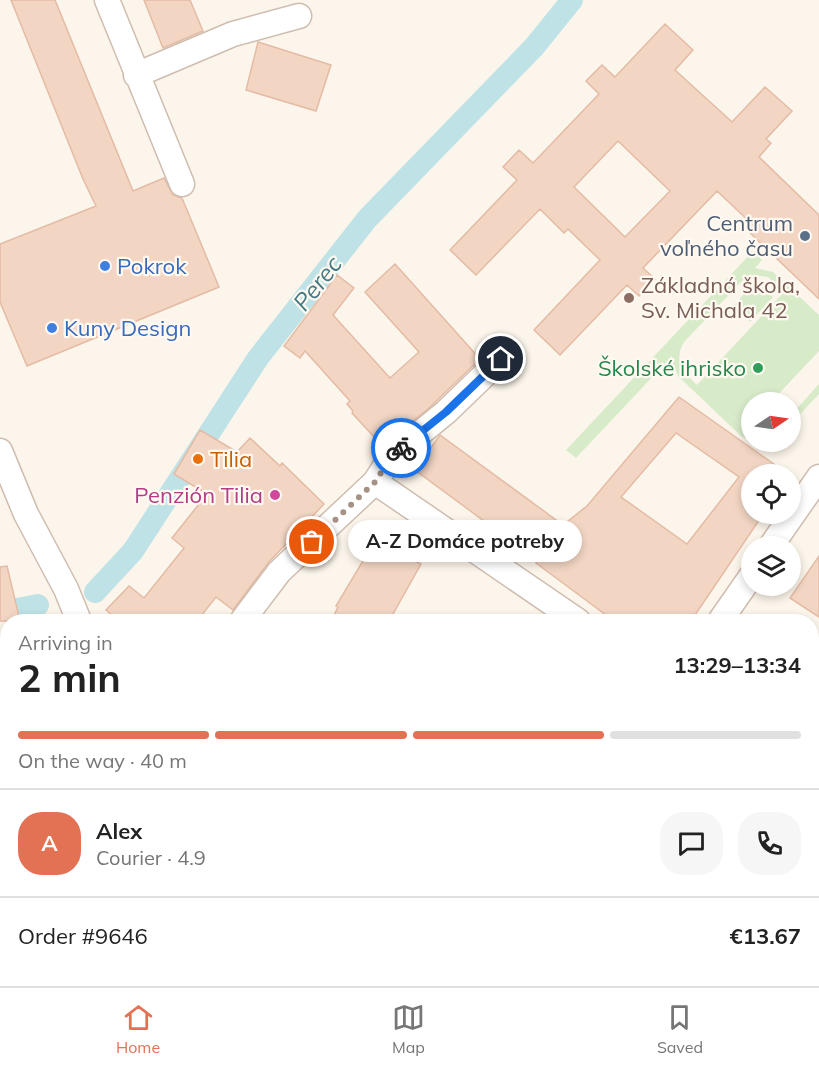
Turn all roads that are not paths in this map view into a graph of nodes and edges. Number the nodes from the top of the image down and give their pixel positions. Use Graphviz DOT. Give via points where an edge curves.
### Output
graph roads {
  1 [pos="107,0"];
  2 [pos="299,16"];
  3 [pos="136,75"];
  4 [pos="183,184"];
  5 [pos="501,359"];
  6 [pos="0,451"];
  7 [pos="819,477"];
  8 [pos="375,482"];
  9 [pos="8,490"];
  10 [pos="778,536"];
  11 [pos="741,591"];
  12 [pos="76,614"];
  13 [pos="247,614"];
  14 [pos="568,614"];
  15 [pos="725,614"];
  1 -- 3 [label="street"];
  2 -- 3 [label="street" via="233,34"];
  3 -- 4 [label="street"];
  5 -- 8 [label="street" via="391,457"];
  6 -- 9 [label="street"];
  7 -- 10 [label="street"];
  8 -- 13 [label="street" via="279,572"];
  8 -- 14 [label="street"];
  9 -- 12 [label="street" via="26,514"];
  11 -- 15 [label="street"];
}
